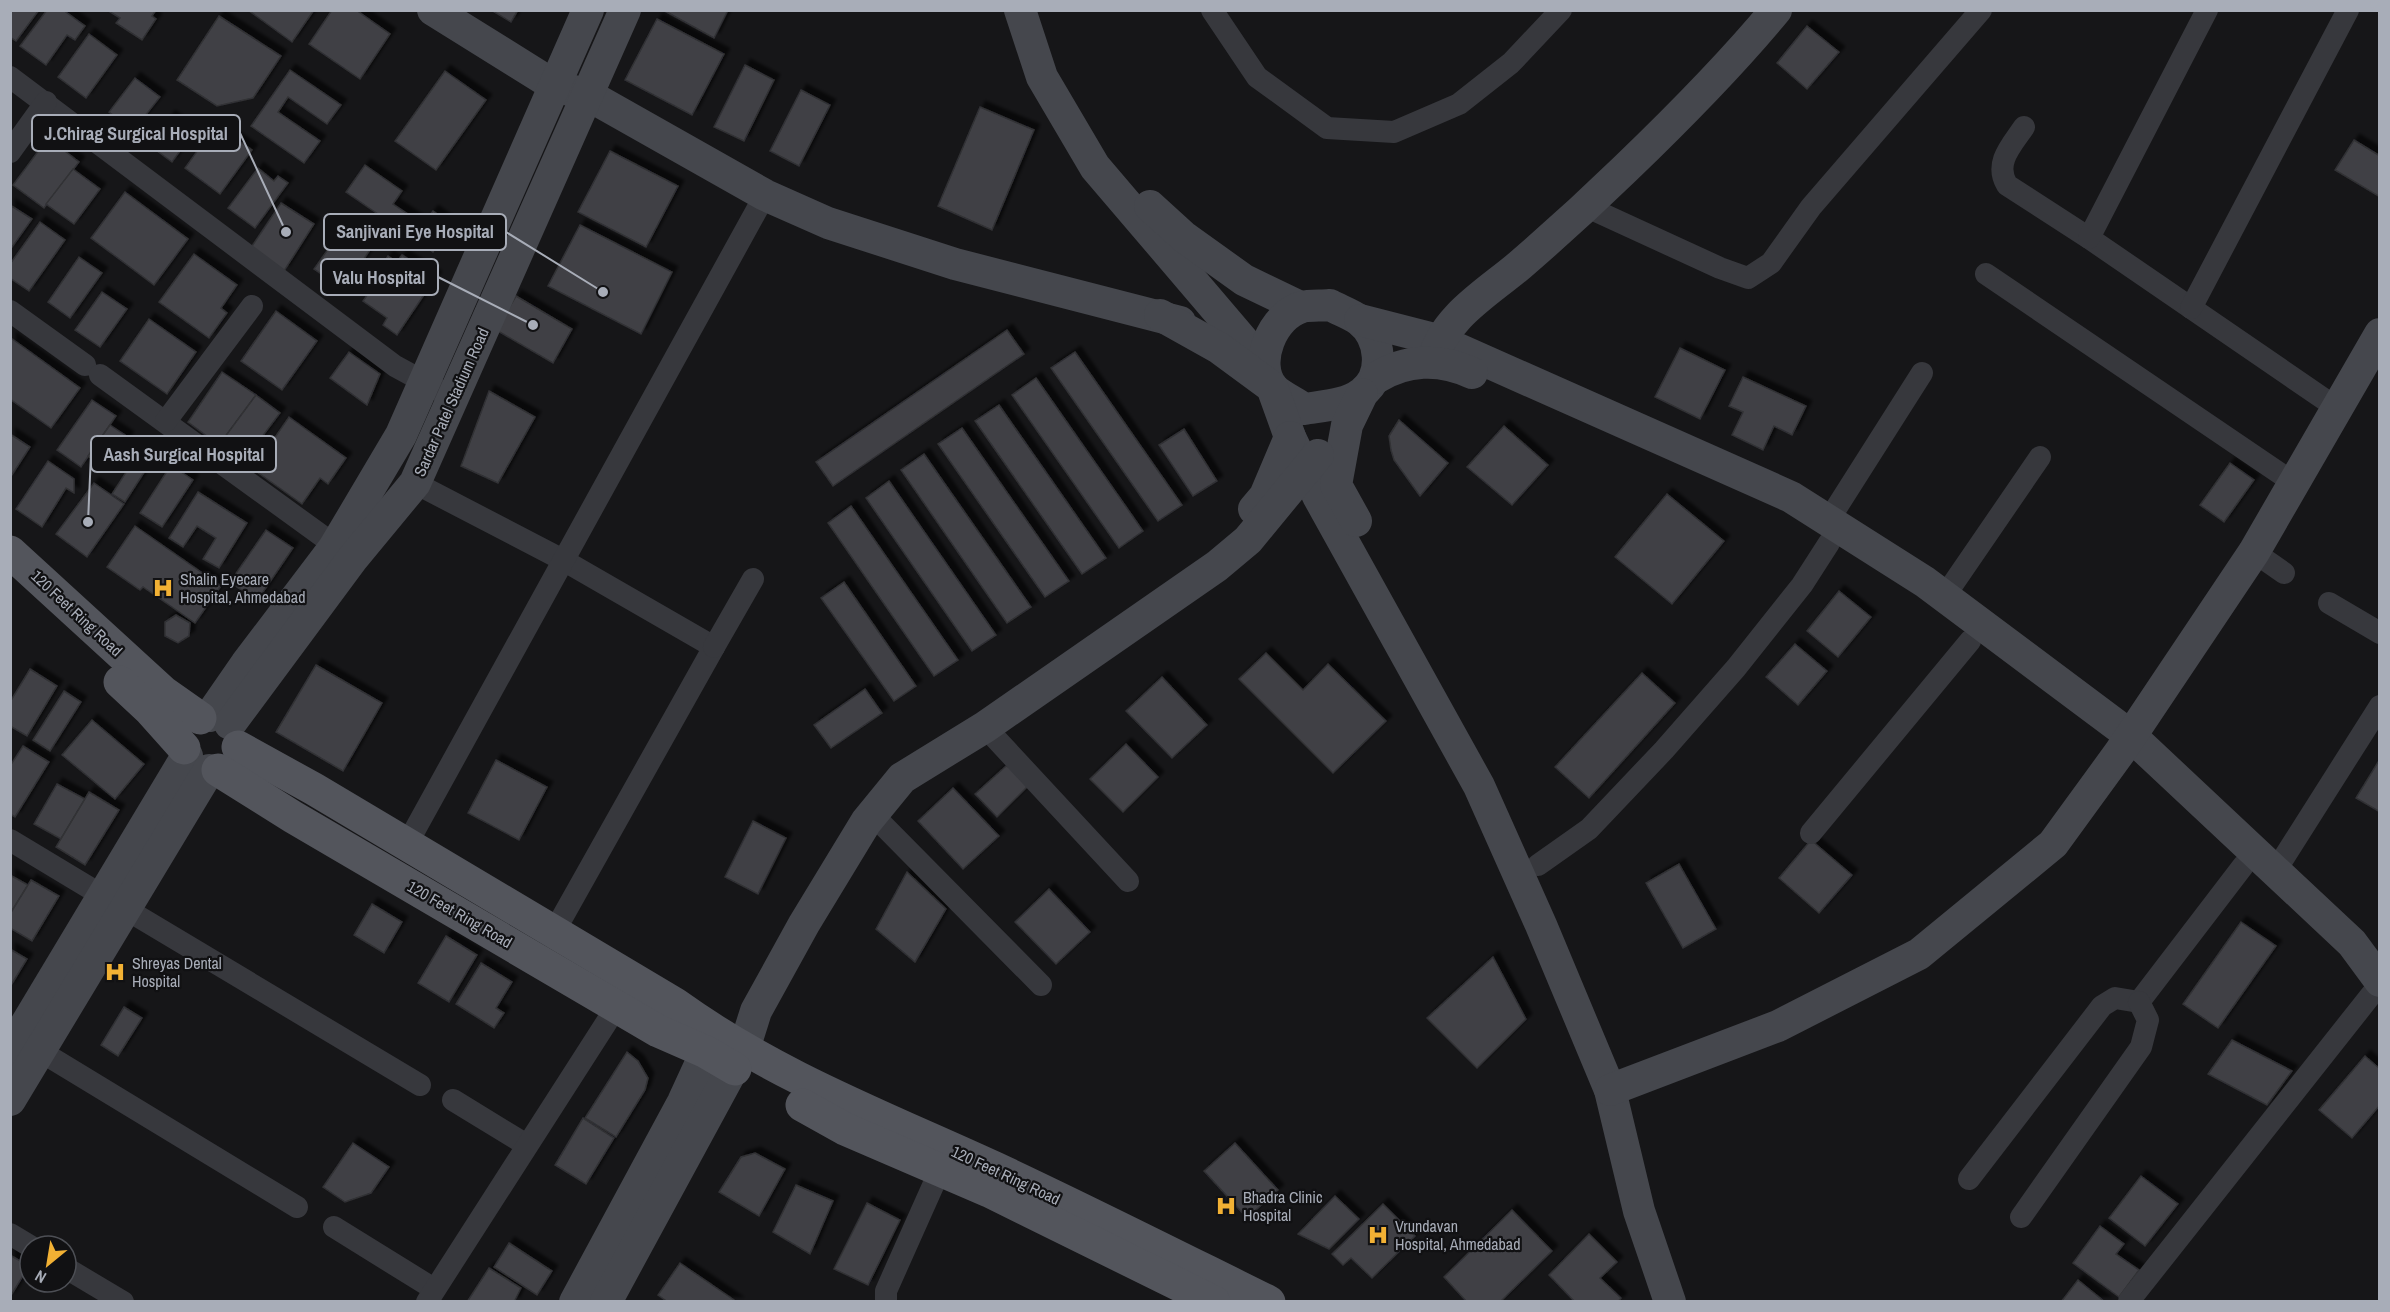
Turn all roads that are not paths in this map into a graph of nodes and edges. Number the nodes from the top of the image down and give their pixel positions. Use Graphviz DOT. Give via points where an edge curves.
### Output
graph roads {
  1 [pos="433,10"];
  2 [pos="588,10"];
  3 [pos="625,10"];
  4 [pos="1020,10"];
  5 [pos="1032,10"];
  6 [pos="1212,10"];
  7 [pos="1561,10"];
  8 [pos="1776,10"];
  9 [pos="1981,10"];
  10 [pos="2207,10"];
  11 [pos="2348,10"];
  12 [pos="10,77"];
  13 [pos="555,86"];
  14 [pos="588,95"];
  15 [pos="46,102"];
  16 [pos="2024,126"];
  17 [pos="10,152"];
  18 [pos="765,195"];
  19 [pos="1585,207"];
  20 [pos="2089,238"];
  21 [pos="1986,274"];
  22 [pos="252,306"];
  23 [pos="1300,307"];
  24 [pos="2191,308"];
  25 [pos="10,311"];
  26 [pos="1360,320"];
  27 [pos="2379,334"];
  28 [pos="1435,351"];
  29 [pos="1922,374"];
  30 [pos="1268,376"];
  31 [pos="424,384"];
  32 [pos="1369,386"];
  33 [pos="452,397"];
  34 [pos="2337,408"];
  35 [pos="166,421"];
  36 [pos="1347,425"];
  37 [pos="1290,437"];
  38 [pos="2040,457"];
  39 [pos="1305,469"];
  40 [pos="415,483"];
  41 [pos="2294,483"];
  42 [pos="1828,532"];
  43 [pos="10,552"];
  44 [pos="2254,552"];
  45 [pos="344,553"];
  46 [pos="563,560"];
  47 [pos="2284,573"];
  48 [pos="753,579"];
  49 [pos="10,580"];
  50 [pos="1944,597"];
  51 [pos="2329,603"];
  52 [pos="2379,633"];
  53 [pos="1970,641"];
  54 [pos="714,647"];
  55 [pos="2376,720"];
  56 [pos="985,727"];
  57 [pos="209,744"];
  58 [pos="2126,744"];
  59 [pos="872,814"];
  60 [pos="1811,832"];
  61 [pos="10,840"];
  62 [pos="407,844"];
  63 [pos="1538,866"];
  64 [pos="2243,866"];
  65 [pos="2276,870"];
  66 [pos="1128,881"];
  67 [pos="114,902"];
  68 [pos="554,932"];
  69 [pos="1041,985"];
  70 [pos="2376,994"];
  71 [pos="2139,1002"];
  72 [pos="617,1006"];
  73 [pos="20,1043"];
  74 [pos="725,1050"];
  75 [pos="420,1085"];
  76 [pos="1620,1087"];
  77 [pos="10,1100"];
  78 [pos="453,1100"];
  79 [pos="525,1144"];
  80 [pos="940,1170"];
  81 [pos="1969,1179"];
  82 [pos="297,1207"];
  83 [pos="2021,1217"];
  84 [pos="334,1227"];
  85 [pos="78,1276"];
  86 [pos="430,1295"];
  87 [pos="113,1299"];
  88 [pos="2129,1301"];
  89 [pos="575,1302"];
  90 [pos="606,1302"];
  91 [pos="886,1302"];
  92 [pos="1214,1302"];
  93 [pos="1269,1302"];
  94 [pos="1670,1302"];
  95 [pos="1692,1302"];
  1 -- 13 [label="street"];
  2 -- 13 [label="street, Sardar Patel Stadium Road"];
  3 -- 14 [label="street, Sardar Patel Stadium Road"];
  4 -- 30 [label="street" via="1042,77 1095,167"];
  5 -- 23 [label="street" via="1073,109 1125,184 1184,237 1244,280"];
  6 -- 7 [label="street" via="1257,77 1327,128 1394,132 1459,104 1511,63"];
  8 -- 19 [label="street" via="1730,65"];
  9 -- 19 [label="street" via="1811,207 1771,263 1748,278"];
  10 -- 20 [label="street"];
  11 -- 24 [label="street"];
  12 -- 15 [label="street"];
  13 -- 14 [label="street"];
  13 -- 31 [label="street, Sardar Patel Stadium Road"];
  14 -- 18 [label="street"];
  14 -- 33 [label="street, Sardar Patel Stadium Road"];
  15 -- 17 [label="street"];
  15 -- 31 [label="street" via="368,346"];
  16 -- 20 [label="street" via="2001,164 2004,180"];
  18 -- 30 [label="street" via="828,223 955,264 1160,315"];
  18 -- 46 [label="street"];
  19 -- 28 [label="street" via="1469,306"];
  20 -- 24 [label="street"];
  21 -- 41 [label="street"];
  22 -- 35 [label="street"];
  23 -- 26 [label="street" via="1330,305"];
  23 -- 30 [label="street" via="1277,322"];
  24 -- 34 [label="street"];
  25 -- 35 [label="street"];
  26 -- 28 [label="street"];
  26 -- 32 [label="street" via="1379,350"];
  27 -- 34 [label="street"];
  28 -- 32 [label="street" via="1395,366"];
  28 -- 42 [label="street" via="1791,497"];
  29 -- 42 [label="street"];
  30 -- 32 [label="street" via="1304,409 1333,405"];
  30 -- 37 [label="street"];
  31 -- 33 [label="street"];
  31 -- 45 [label="street, Sardar Patel Stadium Road"];
  32 -- 36 [label="street"];
  33 -- 40 [label="street, Sardar Patel Stadium Road"];
  34 -- 41 [label="street"];
  35 -- 45 [label="street"];
  36 -- 39 [label="street"];
  36 -- 63 [label="street" via="1336,485 1498,777"];
  37 -- 39 [label="street"];
  37 -- 74 [label="street" via="1265,496 1238,528 1208,554 892,767 853,813 742,1003"];
  38 -- 50 [label="street"];
  39 -- 56 [label="street" via="1248,540 1217,566"];
  39 -- 76 [label="street" via="1479,786"];
  40 -- 45 [label="street, Sardar Patel Stadium Road"];
  40 -- 46 [label="street"];
  41 -- 44 [label="street"];
  42 -- 50 [label="street"];
  42 -- 53 [label="street"];
  42 -- 63 [label="street" via="1802,585 1736,668 1589,829"];
  43 -- 57 [label="main road, 120 Feet Ring Road" via="163,692"];
  44 -- 47 [label="street"];
  44 -- 58 [label="street"];
  45 -- 57 [label="street, Sardar Patel Stadium Road" via="246,663"];
  46 -- 54 [label="street"];
  46 -- 62 [label="street"];
  48 -- 54 [label="street"];
  49 -- 57 [label="main road, 120 Feet Ring Road" via="150,710"];
  50 -- 58 [label="street"];
  51 -- 52 [label="street"];
  53 -- 58 [label="street"];
  53 -- 60 [label="street"];
  54 -- 68 [label="street"];
  55 -- 65 [label="street"];
  56 -- 59 [label="street" via="902,778"];
  56 -- 66 [label="street"];
  57 -- 62 [label="main road, 120 Feet Ring Road"];
  57 -- 67 [label="street, Sardar Patel Stadium Road"];
  57 -- 72 [label="main road, 120 Feet Ring Road" via="293,817"];
  58 -- 64 [label="street"];
  58 -- 65 [label="street"];
  58 -- 76 [label="street" via="2053,844 1919,954 1778,1026"];
  59 -- 69 [label="street"];
  59 -- 74 [label="street" via="756,1011"];
  61 -- 67 [label="street"];
  62 -- 68 [label="main road, 120 Feet Ring Road"];
  63 -- 76 [label="street"];
  64 -- 70 [label="street" via="2282,896"];
  64 -- 71 [label="street"];
  65 -- 70 [label="street" via="2352,943"];
  67 -- 73 [label="street, Sardar Patel Stadium Road"];
  67 -- 75 [label="street"];
  68 -- 74 [label="main road, 120 Feet Ring Road" via="675,1004"];
  70 -- 88 [label="street"];
  71 -- 81 [label="street" via="2115,998 2102,1006"];
  71 -- 83 [label="street" via="2148,1020 2141,1047"];
  72 -- 74 [label="main road, 120 Feet Ring Road" via="658,1031"];
  72 -- 79 [label="street"];
  73 -- 77 [label="street, Sardar Patel Stadium Road"];
  73 -- 82 [label="street"];
  74 -- 80 [label="main road, 120 Feet Ring Road" via="845,1129"];
  74 -- 89 [label="street" via="683,1102"];
  74 -- 90 [label="street"];
  74 -- 93 [label="main road, 120 Feet Ring Road" via="994,1168"];
  76 -- 94 [label="street" via="1639,1211"];
  76 -- 95 [label="street"];
  78 -- 79 [label="street"];
  79 -- 86 [label="street"];
  80 -- 91 [label="street" via="886,1291"];
  80 -- 92 [label="main road, 120 Feet Ring Road"];
  84 -- 86 [label="street"];
  85 -- 87 [label="street"];
}
